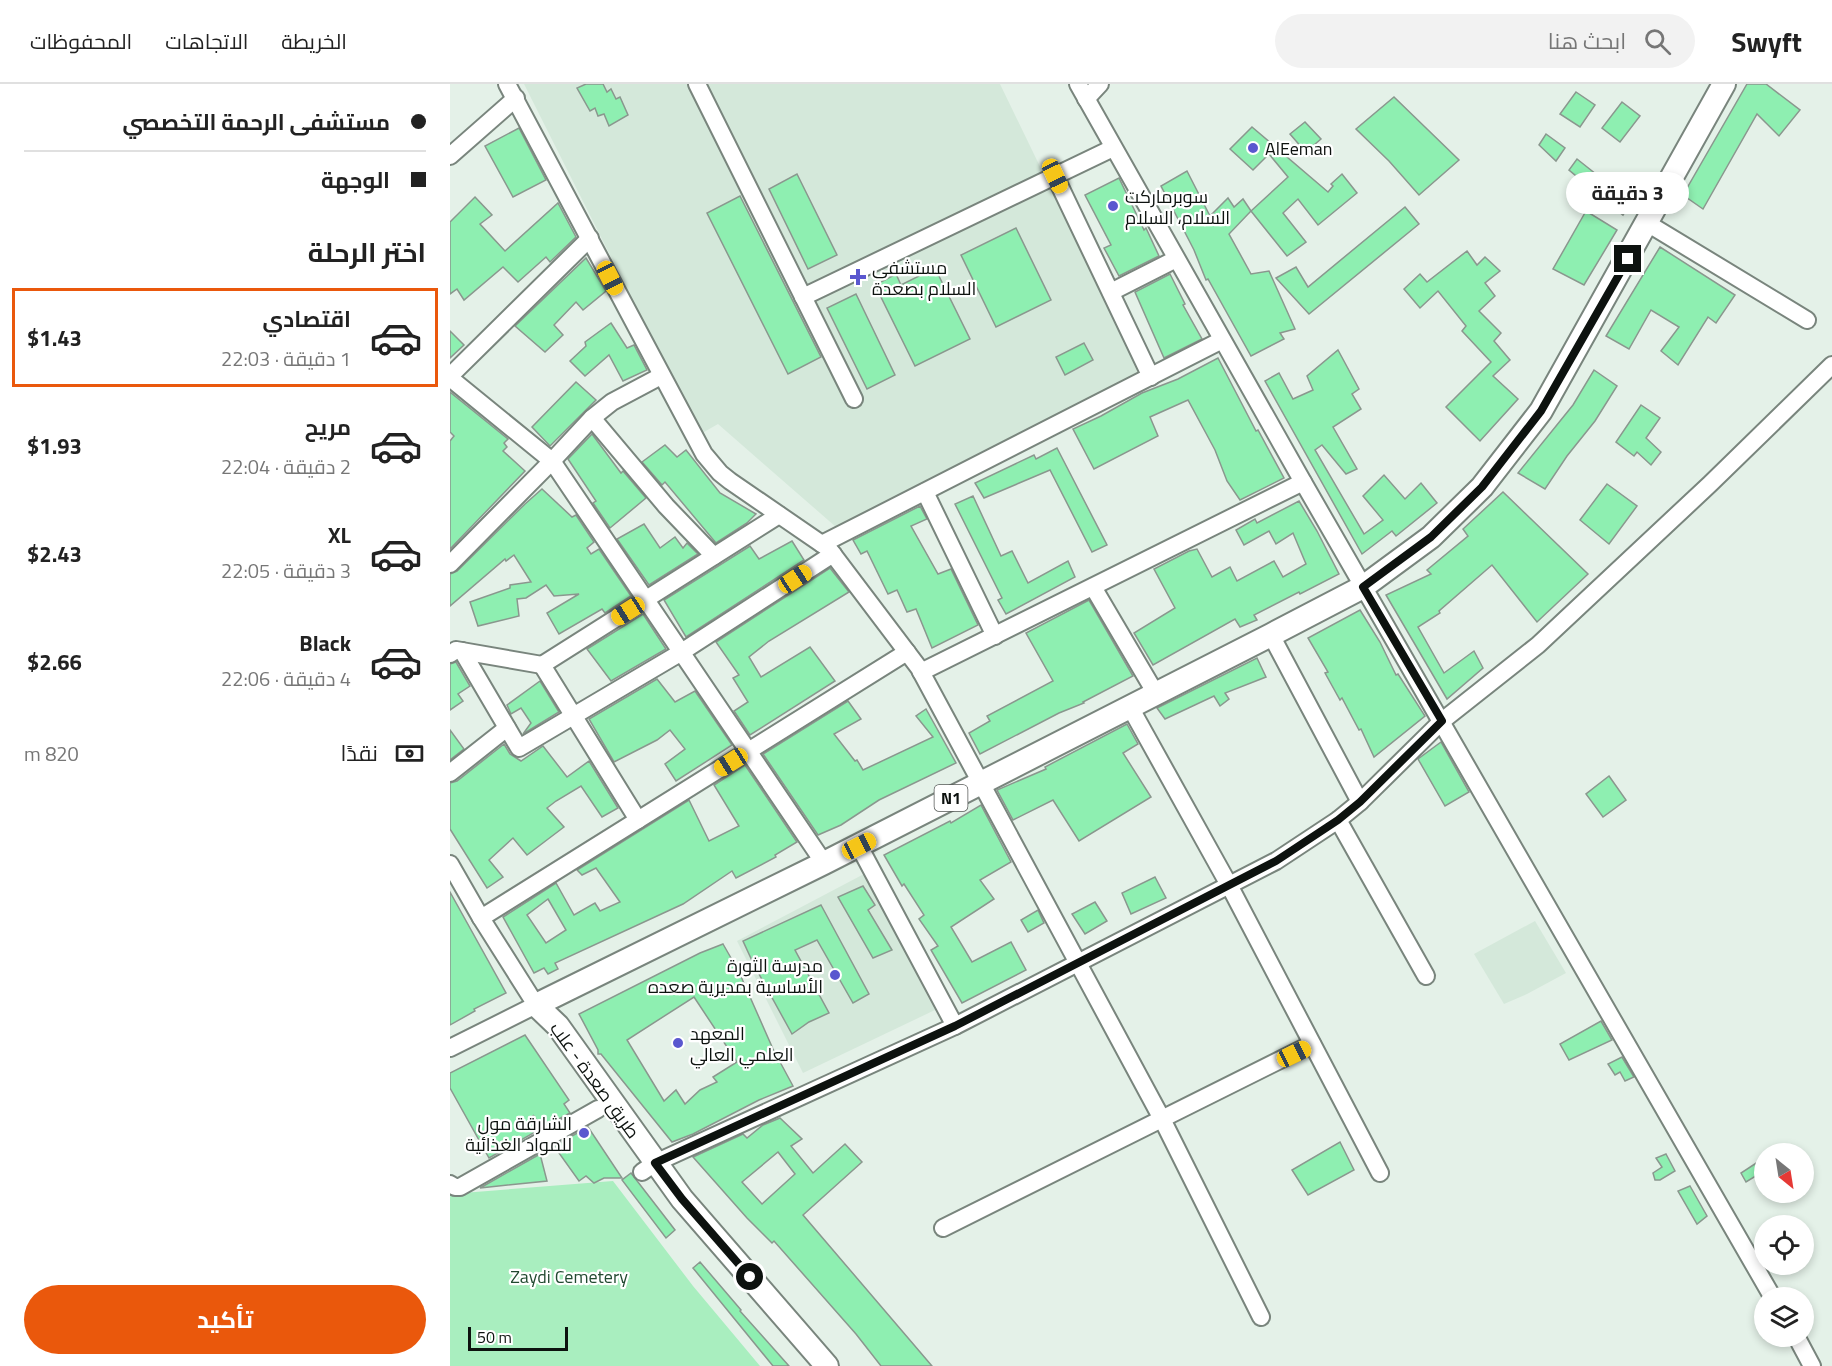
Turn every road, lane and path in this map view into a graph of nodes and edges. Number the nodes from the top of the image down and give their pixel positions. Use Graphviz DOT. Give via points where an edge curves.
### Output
graph roads {
  1 [pos="697,84"];
  2 [pos="1078,84"];
  3 [pos="1100,84"];
  4 [pos="1724,84"];
  5 [pos="512,91"];
  6 [pos="1086,99"];
  7 [pos="1113,148"];
  8 [pos="450,156"];
  9 [pos="1055,176"];
  10 [pos="1647,223"];
  11 [pos="590,238"];
  12 [pos="1176,259"];
  13 [pos="1111,292"];
  14 [pos="803,297"];
  15 [pos="1807,320"];
  16 [pos="1222,340"];
  17 [pos="1832,364"];
  18 [pos="661,376"];
  19 [pos="1151,376"];
  20 [pos="450,377"];
  21 [pos="854,399"];
  22 [pos="592,418"];
  23 [pos="552,461"];
  24 [pos="1303,482"];
  25 [pos="925,492"];
  26 [pos="779,515"];
  27 [pos="828,549"];
  28 [pos="714,556"];
  29 [pos="450,564"];
  30 [pos="1093,587"];
  31 [pos="1363,587"];
  32 [pos="645,600"];
  33 [pos="1271,635"];
  34 [pos="995,636"];
  35 [pos="456,652"];
  36 [pos="907,652"];
  37 [pos="680,653"];
  38 [pos="542,665"];
  39 [pos="921,672"];
  40 [pos="1156,694"];
  41 [pos="1130,707"];
  42 [pos="573,716"];
  43 [pos="1442,721"];
  44 [pos="507,728"];
  45 [pos="750,751"];
  46 [pos="450,773"];
  47 [pos="980,783"];
  48 [pos="1360,802"];
  49 [pos="638,820"];
  50 [pos="1338,820"];
  51 [pos="859,846"];
  52 [pos="824,863"];
  53 [pos="450,864"];
  54 [pos="1229,885"];
  55 [pos="481,918"];
  56 [pos="1079,963"];
  57 [pos="1426,976"];
  58 [pos="536,1005"];
  59 [pos="955,1026"];
  60 [pos="1312,1044"];
  61 [pos="450,1048"];
  62 [pos="598,1109"];
  63 [pos="1162,1119"];
  64 [pos="649,1167"];
  65 [pos="1380,1173"];
  66 [pos="450,1184"];
  67 [pos="943,1228"];
  68 [pos="1767,1287"];
  69 [pos="1261,1317"];
  70 [pos="1802,1347"];
  71 [pos="808,1366"];
  72 [pos="828,1366"];
  73 [pos="1812,1366"];
  1 -- 14 [label="street"];
  2 -- 6 [label="street"];
  3 -- 6 [label="street"];
  4 -- 10 [label="highway, N1"];
  5 -- 8 [label="street"];
  5 -- 11 [label="street"];
  6 -- 7 [label="street"];
  7 -- 9 [label="street"];
  7 -- 12 [label="street"];
  9 -- 13 [label="street"];
  9 -- 14 [label="street"];
  10 -- 15 [label="street"];
  10 -- 31 [label="highway, N1" via="1541,411 1482,487 1431,537"];
  11 -- 18 [label="street"];
  11 -- 20 [label="street"];
  12 -- 13 [label="street"];
  12 -- 16 [label="street"];
  13 -- 19 [label="street"];
  14 -- 21 [label="street"];
  16 -- 19 [label="street"];
  16 -- 24 [label="street"];
  17 -- 43 [label="street" via="1538,645"];
  18 -- 22 [label="street" via="612,402"];
  18 -- 26 [label="street" via="712,464"];
  19 -- 25 [label="street"];
  20 -- 23 [label="street"];
  22 -- 23 [label="street"];
  22 -- 28 [label="street"];
  23 -- 29 [label="street"];
  23 -- 32 [label="street"];
  24 -- 30 [label="street"];
  24 -- 31 [label="street"];
  25 -- 27 [label="street"];
  25 -- 34 [label="street"];
  26 -- 27 [label="street"];
  26 -- 28 [label="street"];
  27 -- 36 [label="street"];
  27 -- 37 [label="street"];
  28 -- 32 [label="street"];
  30 -- 34 [label="street"];
  30 -- 40 [label="street"];
  31 -- 33 [label="highway, N1"];
  31 -- 43 [label="street"];
  32 -- 37 [label="street"];
  32 -- 38 [label="street"];
  33 -- 40 [label="highway, N1"];
  33 -- 48 [label="street"];
  34 -- 39 [label="street"];
  35 -- 38 [label="street"];
  35 -- 44 [label="street"];
  36 -- 39 [label="street"];
  36 -- 45 [label="street"];
  37 -- 42 [label="street"];
  37 -- 45 [label="street"];
  38 -- 42 [label="street"];
  39 -- 47 [label="street"];
  40 -- 41 [label="highway, N1"];
  41 -- 47 [label="highway, N1"];
  41 -- 54 [label="street"];
  42 -- 44 [label="street" via="519,748"];
  42 -- 49 [label="street"];
  43 -- 48 [label="street"];
  43 -- 68 [label="street"];
  44 -- 46 [label="street"];
  45 -- 49 [label="street"];
  45 -- 52 [label="street"];
  47 -- 51 [label="highway, N1"];
  47 -- 56 [label="street"];
  48 -- 50 [label="street"];
  49 -- 55 [label="street"];
  50 -- 54 [label="street" via="1276,861"];
  50 -- 57 [label="street"];
  51 -- 52 [label="highway, N1"];
  51 -- 59 [label="street"];
  52 -- 58 [label="highway, N1"];
  53 -- 55 [label="street"];
  54 -- 56 [label="street"];
  54 -- 60 [label="street"];
  55 -- 58 [label="street"];
  56 -- 59 [label="street"];
  56 -- 63 [label="street"];
  58 -- 61 [label="street"];
  58 -- 62 [label="highway, طريق صعدة - علب" via="545,1032"];
  58 -- 64 [label="highway, طريق صعدة - علب" via="558,1026"];
  59 -- 64 [label="street"];
  60 -- 63 [label="street"];
  60 -- 65 [label="street"];
  62 -- 64 [label="highway, طريق صعدة - علب"];
  62 -- 66 [label="street" via="460,1187"];
  63 -- 67 [label="street"];
  63 -- 69 [label="street"];
  64 -- 71 [label="highway, طريق صعدة - علب" via="670,1208"];
  64 -- 72 [label="highway, طريق صعدة - علب" via="682,1199"];
  70 -- 73 [label="street"];
}
